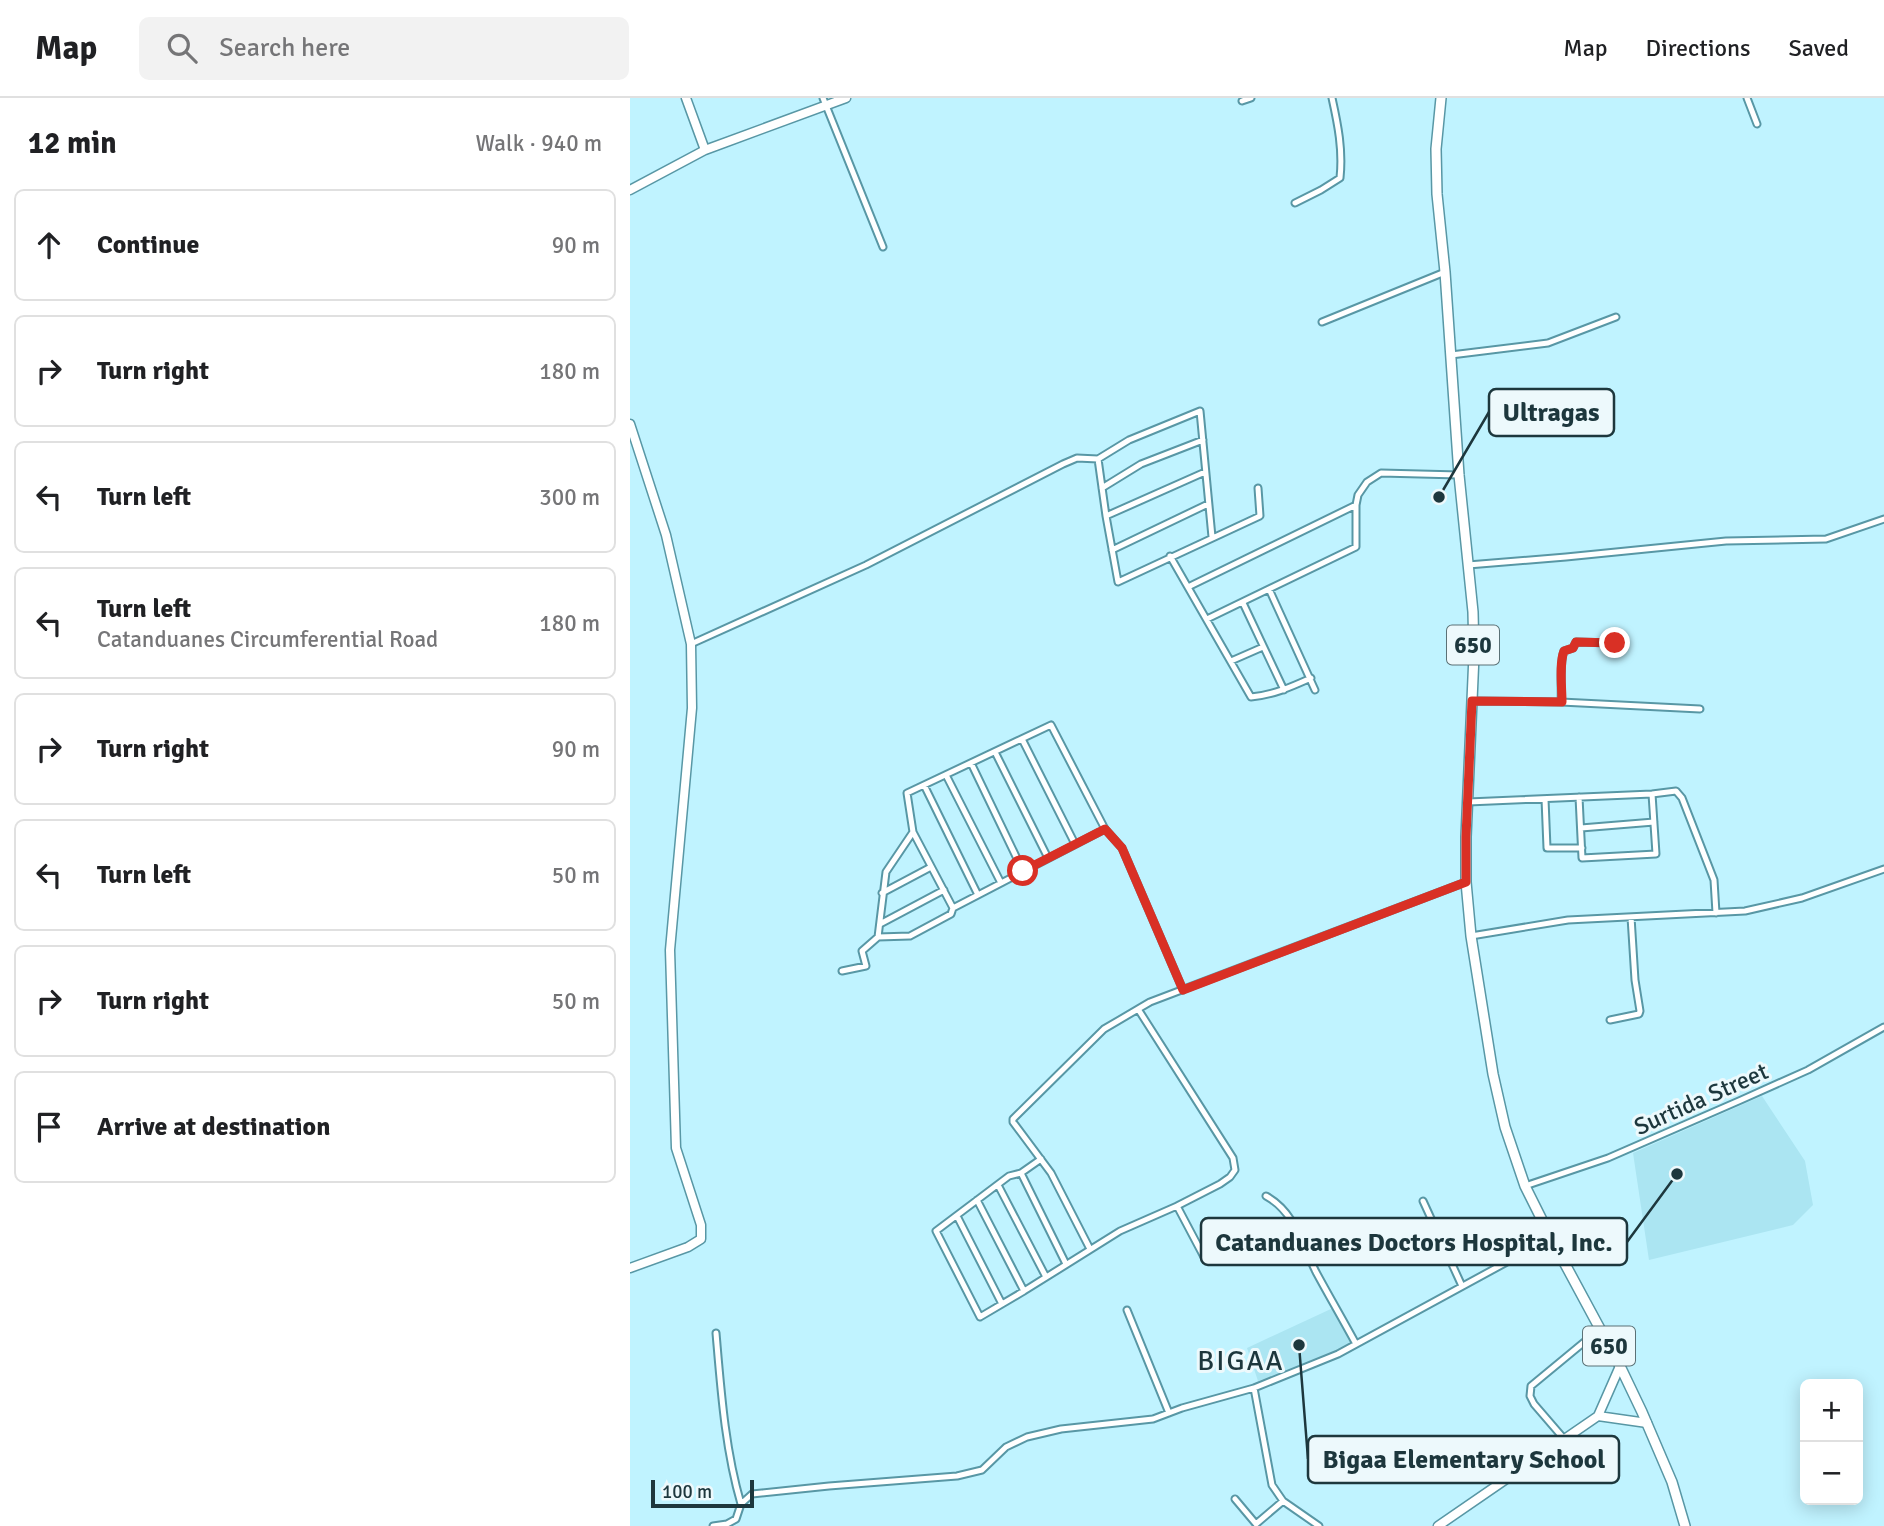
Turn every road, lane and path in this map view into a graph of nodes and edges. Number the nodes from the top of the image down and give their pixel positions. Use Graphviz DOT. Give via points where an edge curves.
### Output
graph roads {
  1 [pos="686,98"];
  2 [pos="846,98"];
  3 [pos="1251,98"];
  4 [pos="1332,98"];
  5 [pos="1441,98"];
  6 [pos="1747,98"];
  7 [pos="1242,101"];
  8 [pos="825,102"];
  9 [pos="1757,124"];
  10 [pos="705,150"];
  11 [pos="630,190"];
  12 [pos="1295,202"];
  13 [pos="883,247"];
  14 [pos="1445,272"];
  15 [pos="1616,317"];
  16 [pos="1322,322"];
  17 [pos="1451,355"];
  18 [pos="630,424"];
  19 [pos="1203,440"];
  20 [pos="1098,459"];
  21 [pos="1205,472"];
  22 [pos="1459,475"];
  23 [pos="1102,488"];
  24 [pos="1258,488"];
  25 [pos="1208,505"];
  26 [pos="1356,505"];
  27 [pos="1106,516"];
  28 [pos="1884,519"];
  29 [pos="1212,537"];
  30 [pos="1112,550"];
  31 [pos="1170,556"];
  32 [pos="1468,565"];
  33 [pos="1188,587"];
  34 [pos="1269,589"];
  35 [pos="1242,603"];
  36 [pos="1207,619"];
  37 [pos="1615,643"];
  38 [pos="691,644"];
  39 [pos="1263,647"];
  40 [pos="1231,661"];
  41 [pos="1311,678"];
  42 [pos="1315,690"];
  43 [pos="1284,691"];
  44 [pos="1472,701"];
  45 [pos="1562,702"];
  46 [pos="1700,709"];
  47 [pos="1022,739"];
  48 [pos="995,752"];
  49 [pos="971,763"];
  50 [pos="946,775"];
  51 [pos="924,785"];
  52 [pos="1652,793"];
  53 [pos="1579,797"];
  54 [pos="1545,799"];
  55 [pos="1468,802"];
  56 [pos="1654,822"];
  57 [pos="1581,828"];
  58 [pos="1105,829"];
  59 [pos="913,832"];
  60 [pos="1075,844"];
  61 [pos="1581,848"];
  62 [pos="1048,858"];
  63 [pos="931,867"];
  64 [pos="1884,869"];
  65 [pos="1023,871"];
  66 [pos="1466,882"];
  67 [pos="1001,883"];
  68 [pos="944,890"];
  69 [pos="882,893"];
  70 [pos="978,895"];
  71 [pos="953,908"];
  72 [pos="1716,914"];
  73 [pos="1631,917"];
  74 [pos="880,925"];
  75 [pos="878,936"];
  76 [pos="1471,936"];
  77 [pos="842,971"];
  78 [pos="1183,990"];
  79 [pos="1138,1009"];
  80 [pos="1610,1020"];
  81 [pos="1884,1027"];
  82 [pos="1041,1159"];
  83 [pos="1021,1173"];
  84 [pos="998,1185"];
  85 [pos="1525,1186"];
  86 [pos="1266,1196"];
  87 [pos="977,1200"];
  88 [pos="1423,1201"];
  89 [pos="1177,1206"];
  90 [pos="957,1216"];
  91 [pos="1551,1238"];
  92 [pos="1090,1249"];
  93 [pos="1204,1257"];
  94 [pos="1066,1264"];
  95 [pos="630,1268"];
  96 [pos="1046,1277"];
  97 [pos="1462,1286"];
  98 [pos="1024,1291"];
  99 [pos="1002,1304"];
  100 [pos="1127,1310"];
  101 [pos="1600,1329"];
  102 [pos="716,1333"];
  103 [pos="1356,1344"];
  104 [pos="1620,1366"];
  105 [pos="1254,1388"];
  106 [pos="1169,1413"];
  107 [pos="1598,1416"];
  108 [pos="1647,1423"];
  109 [pos="1565,1440"];
  110 [pos="1235,1499"];
  111 [pos="1283,1501"];
  112 [pos="741,1504"];
  113 [pos="1440,1525"];
  114 [pos="713,1526"];
  115 [pos="1320,1526"];
  116 [pos="1685,1526"];
  1 -- 10 [label="street"];
  2 -- 8 [label="street"];
  3 -- 7 [label="street"];
  4 -- 12 [label="street" via="1342,159 1340,178"];
  5 -- 14 [label="main road, 650" via="1436,164"];
  6 -- 9 [label="street"];
  8 -- 10 [label="street"];
  8 -- 13 [label="street"];
  10 -- 11 [label="street"];
  14 -- 16 [label="street"];
  14 -- 17 [label="main road, 650"];
  15 -- 17 [label="street" via="1548,343"];
  17 -- 22 [label="main road, 650"];
  18 -- 38 [label="street" via="666,535"];
  19 -- 20 [label="street" via="1200,411 1129,440"];
  19 -- 21 [label="street"];
  19 -- 23 [label="street" via="1141,464"];
  20 -- 23 [label="street"];
  20 -- 38 [label="street" via="1077,458 1063,464 866,565"];
  21 -- 25 [label="street"];
  21 -- 27 [label="street"];
  22 -- 26 [label="street" via="1381,473 1367,482"];
  22 -- 32 [label="main road, 650"];
  23 -- 27 [label="street"];
  24 -- 29 [label="street" via="1259,516"];
  25 -- 29 [label="street"];
  25 -- 30 [label="street"];
  26 -- 33 [label="street"];
  26 -- 34 [label="street" via="1356,547"];
  27 -- 30 [label="street"];
  28 -- 32 [label="street" via="1826,539 1726,541"];
  29 -- 31 [label="street"];
  30 -- 31 [label="street" via="1118,582"];
  31 -- 33 [label="street"];
  32 -- 44 [label="main road, 650"];
  33 -- 36 [label="street"];
  34 -- 35 [label="street"];
  34 -- 41 [label="street"];
  35 -- 36 [label="street"];
  35 -- 39 [label="street"];
  36 -- 40 [label="street"];
  37 -- 45 [label="street" via="1576,642 1564,651 1560,660"];
  38 -- 95 [label="street" via="692,708 670,950 676,1148 701,1225 701,1239"];
  39 -- 40 [label="street"];
  39 -- 43 [label="street"];
  40 -- 43 [label="street" via="1251,697"];
  41 -- 42 [label="street"];
  41 -- 43 [label="street"];
  44 -- 45 [label="street"];
  44 -- 55 [label="main road, 650"];
  45 -- 46 [label="street"];
  47 -- 48 [label="street"];
  47 -- 58 [label="street" via="1051,725"];
  47 -- 60 [label="street"];
  48 -- 49 [label="street"];
  48 -- 62 [label="street"];
  49 -- 50 [label="street"];
  49 -- 65 [label="street"];
  50 -- 51 [label="street"];
  50 -- 67 [label="street"];
  51 -- 59 [label="street" via="907,793"];
  51 -- 70 [label="street"];
  52 -- 53 [label="street"];
  52 -- 56 [label="street"];
  52 -- 72 [label="street" via="1676,791 1682,798 1714,880"];
  53 -- 54 [label="street"];
  53 -- 57 [label="street"];
  54 -- 55 [label="street"];
  54 -- 61 [label="street" via="1548,848"];
  55 -- 66 [label="main road, 650"];
  56 -- 57 [label="street"];
  56 -- 61 [label="street" via="1656,854 1582,858"];
  57 -- 61 [label="street"];
  58 -- 60 [label="street"];
  58 -- 78 [label="street" via="1122,848"];
  59 -- 63 [label="street"];
  59 -- 69 [label="street" via="886,872"];
  60 -- 62 [label="street"];
  62 -- 65 [label="street"];
  63 -- 68 [label="street"];
  63 -- 69 [label="street"];
  64 -- 72 [label="street" via="1792,901"];
  65 -- 67 [label="street"];
  66 -- 76 [label="main road, 650"];
  66 -- 78 [label="street"];
  67 -- 70 [label="street"];
  68 -- 71 [label="street"];
  68 -- 74 [label="street"];
  69 -- 74 [label="street"];
  70 -- 71 [label="street"];
  71 -- 75 [label="street" via="951,914 910,936"];
  72 -- 73 [label="street"];
  73 -- 76 [label="street" via="1568,920"];
  73 -- 80 [label="street" via="1640,1011"];
  74 -- 75 [label="street"];
  75 -- 77 [label="street" via="862,951 866,967"];
  76 -- 85 [label="main road, 650" via="1501,1113"];
  78 -- 79 [label="street"];
  79 -- 82 [label="street" via="1104,1029 1013,1119"];
  79 -- 89 [label="street" via="1233,1158 1235,1170 1230,1177"];
  81 -- 85 [label="street, Surtida Street" via="1754,1095 1608,1158"];
  82 -- 83 [label="street"];
  82 -- 92 [label="street"];
  83 -- 84 [label="street"];
  83 -- 94 [label="street"];
  84 -- 87 [label="street"];
  84 -- 96 [label="street"];
  85 -- 91 [label="main road, 650"];
  86 -- 103 [label="street" via="1294,1224"];
  87 -- 90 [label="street"];
  87 -- 98 [label="street"];
  88 -- 97 [label="street"];
  89 -- 92 [label="street"];
  89 -- 93 [label="street"];
  90 -- 99 [label="street"];
  90 -- 99 [label="street" via="936,1231 980,1317"];
  91 -- 97 [label="street"];
  91 -- 101 [label="main road, 650"];
  92 -- 94 [label="street"];
  94 -- 96 [label="street"];
  96 -- 98 [label="street"];
  97 -- 103 [label="street"];
  98 -- 99 [label="street"];
  100 -- 106 [label="street"];
  101 -- 104 [label="main road, 650"];
  101 -- 109 [label="street" via="1531,1386 1534,1404"];
  102 -- 112 [label="street" via="723,1412"];
  103 -- 105 [label="street"];
  104 -- 107 [label="street"];
  104 -- 108 [label="main road, 650"];
  105 -- 106 [label="street"];
  105 -- 111 [label="street" via="1272,1485"];
  106 -- 112 [label="street" via="1027,1437 1006,1447 982,1470 957,1476 761,1492"];
  107 -- 108 [label="street"];
  107 -- 109 [label="street"];
  108 -- 116 [label="main road, 650"];
  109 -- 113 [label="street"];
  110 -- 111 [label="street" via="1256,1524"];
  111 -- 115 [label="street"];
  112 -- 114 [label="street" via="736,1519"];
}
